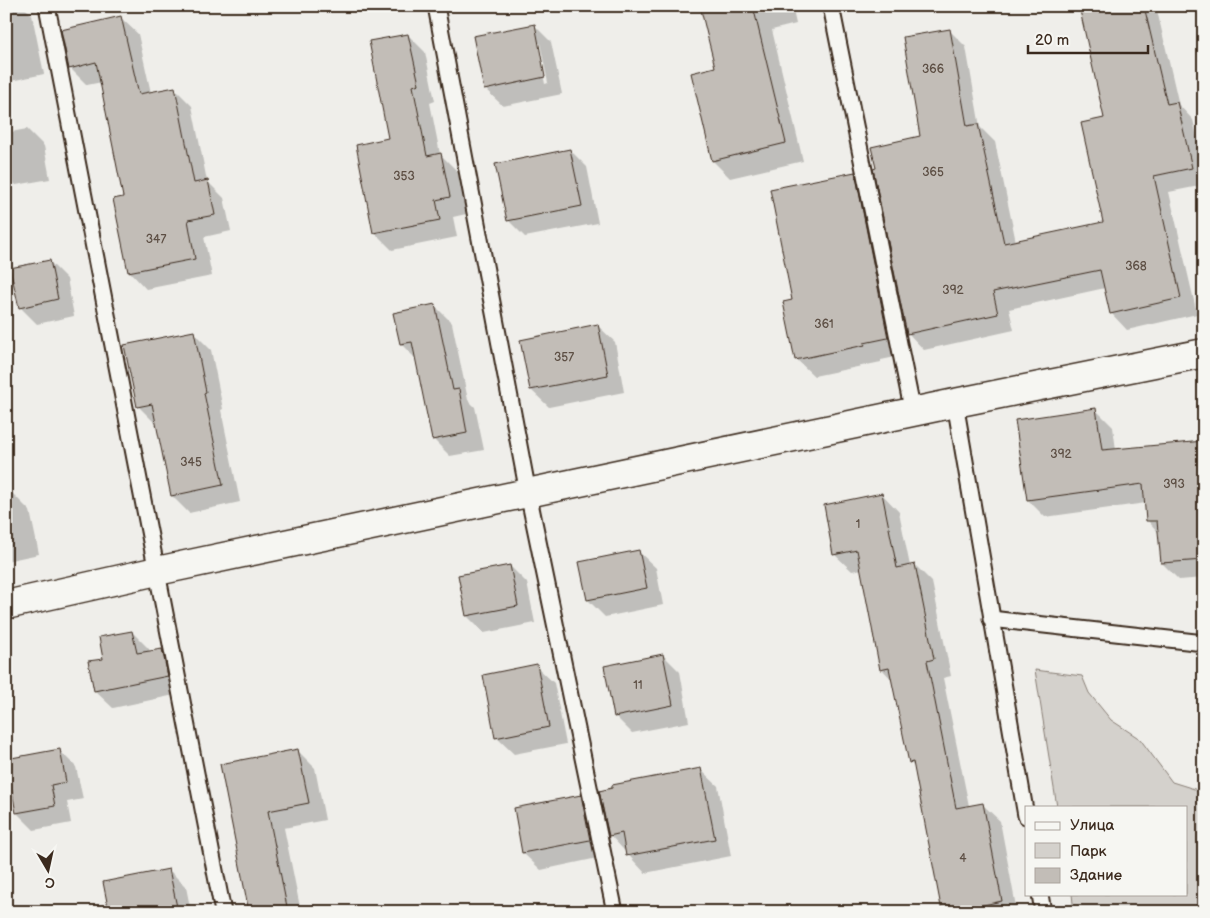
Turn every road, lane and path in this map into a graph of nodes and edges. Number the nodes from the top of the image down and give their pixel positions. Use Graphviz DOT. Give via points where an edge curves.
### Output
graph roads {
  1 [pos="47,6"];
  2 [pos="436,6"];
  3 [pos="831,6"];
  4 [pos="1204,354"];
  5 [pos="955,403"];
  6 [pos="913,413"];
  7 [pos="528,493"];
  8 [pos="157,572"];
  9 [pos="6,605"];
  10 [pos="991,619"];
  11 [pos="1204,643"];
  12 [pos="1025,810"];
  13 [pos="1040,896"];
  14 [pos="223,912"];
  15 [pos="615,912"];
  16 [pos="1044,912"];
  1 -- 8 [label="lane"];
  2 -- 7 [label="lane"];
  3 -- 6 [label="lane"];
  4 -- 5 [label="street"];
  5 -- 6 [label="street"];
  5 -- 10 [label="lane"];
  6 -- 7 [label="street"];
  7 -- 8 [label="street"];
  7 -- 15 [label="lane"];
  8 -- 9 [label="street"];
  8 -- 14 [label="lane"];
  10 -- 11 [label="lane"];
  10 -- 12 [label="lane"];
  13 -- 16 [label="lane"];
}
